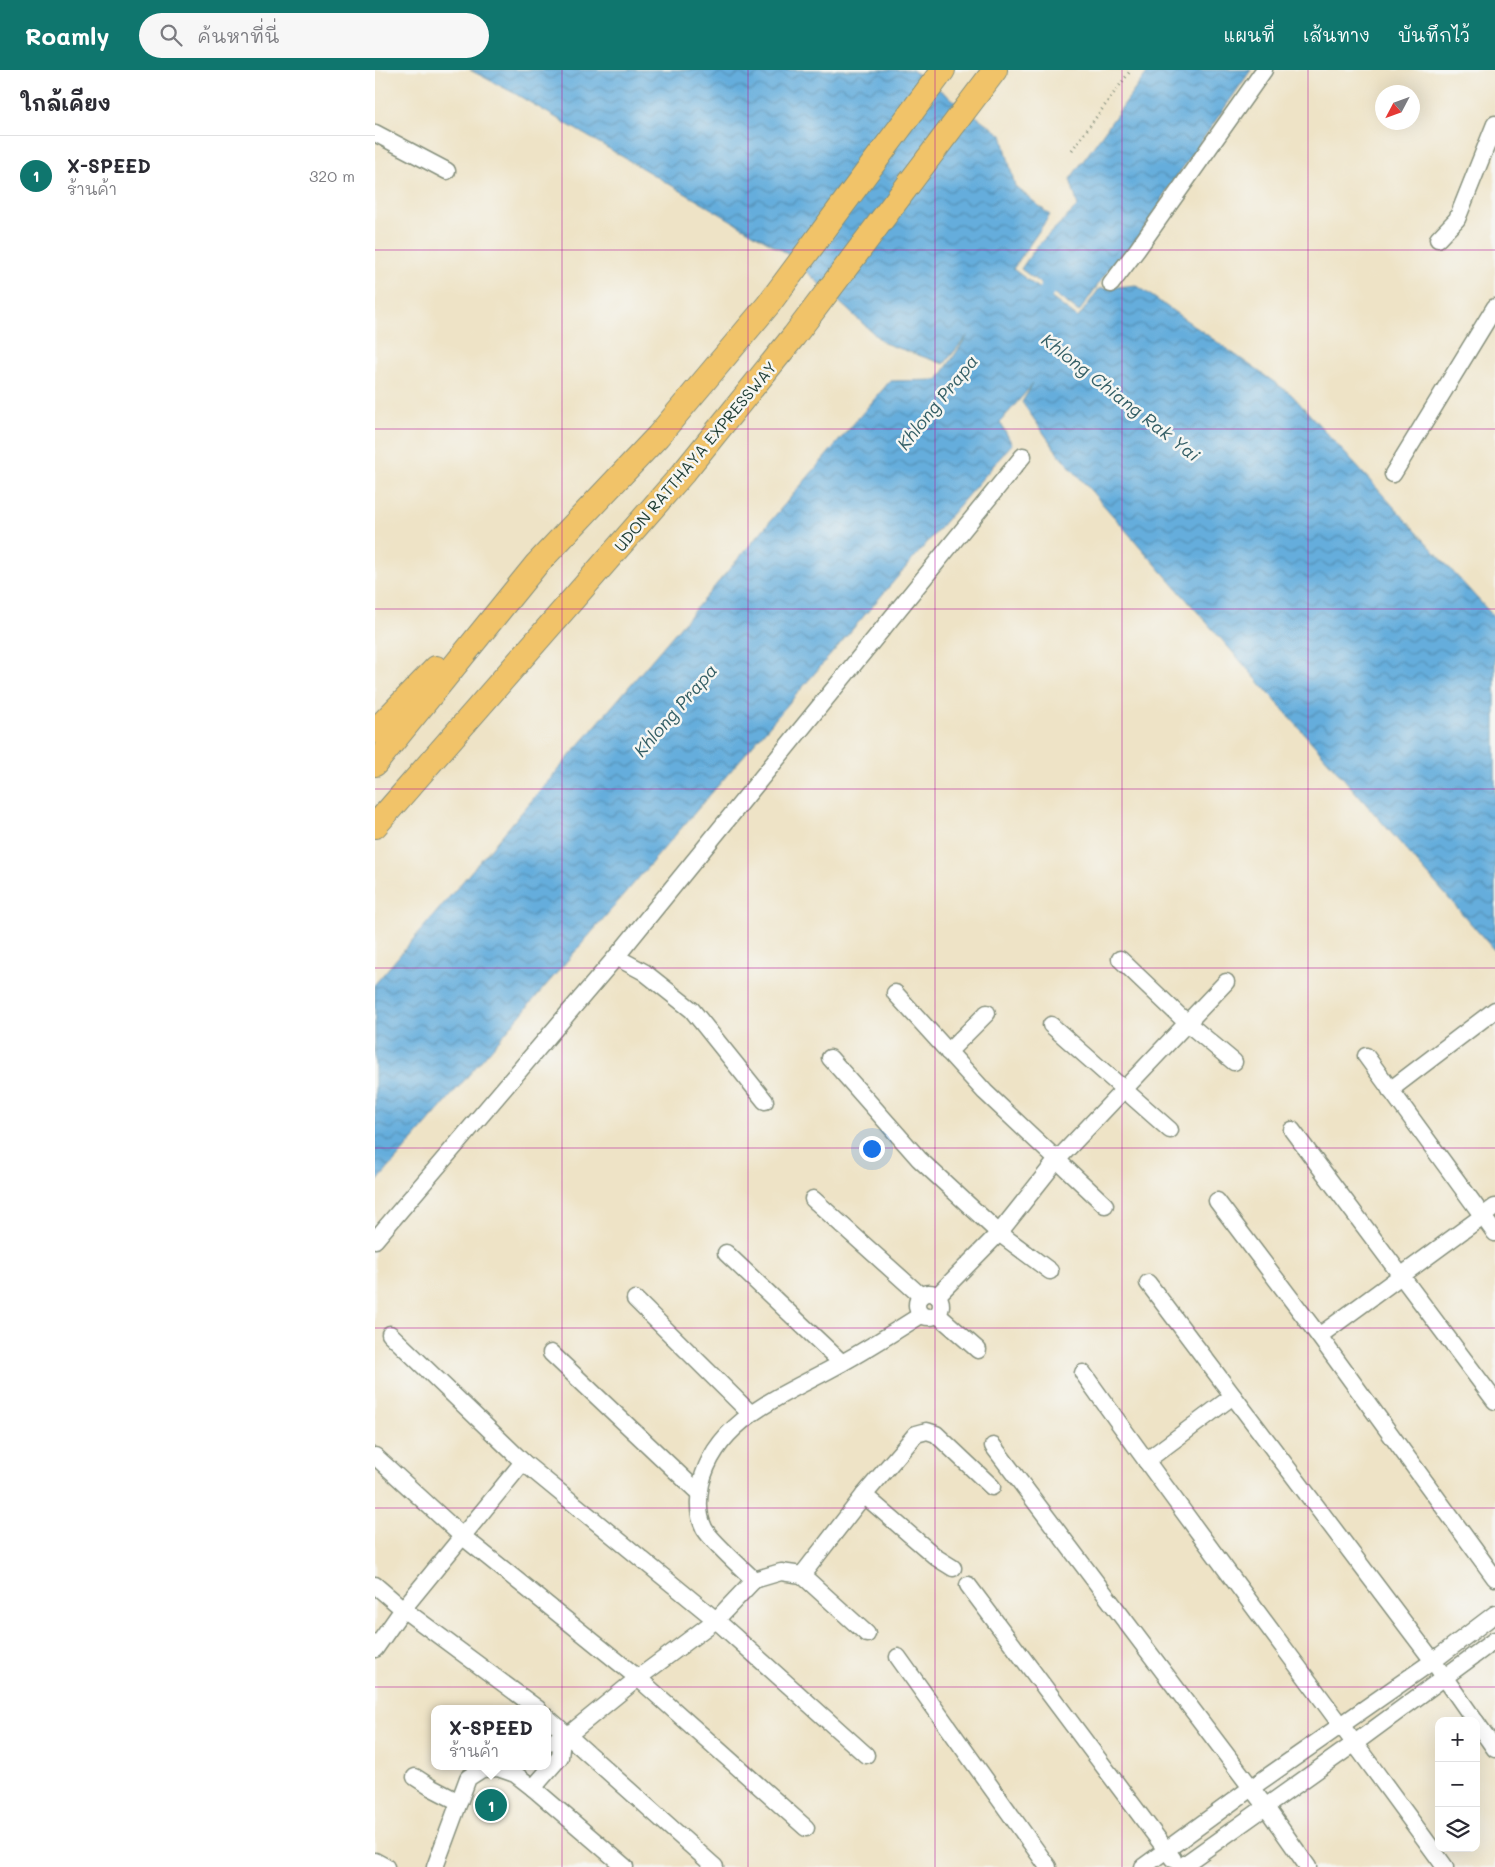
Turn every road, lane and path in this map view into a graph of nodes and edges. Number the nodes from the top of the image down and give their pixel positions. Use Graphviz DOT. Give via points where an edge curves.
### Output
graph roads {
  1 [pos="943,70"];
  2 [pos="995,70"];
  3 [pos="1131,70"];
  4 [pos="1264,70"];
  5 [pos="1495,124"];
  6 [pos="375,133"];
  7 [pos="1072,150"];
  8 [pos="447,171"];
  9 [pos="1438,239"];
  10 [pos="1111,284"];
  11 [pos="1495,306"];
  12 [pos="1023,456"];
  13 [pos="1393,474"];
  14 [pos="537,565"];
  15 [pos="375,731"];
  16 [pos="375,764"];
  17 [pos="375,826"];
  18 [pos="616,958"];
  19 [pos="1120,959"];
  20 [pos="1226,982"];
  21 [pos="895,993"];
  22 [pos="1495,1010"];
  23 [pos="987,1013"];
  24 [pos="1186,1022"];
  25 [pos="1051,1025"];
  26 [pos="948,1052"];
  27 [pos="1366,1056"];
  28 [pos="830,1058"];
  29 [pos="1234,1062"];
  30 [pos="1124,1089"];
  31 [pos="1390,1090"];
  32 [pos="765,1101"];
  33 [pos="1170,1130"];
  34 [pos="1293,1130"];
  35 [pos="1057,1160"];
  36 [pos="813,1199"];
  37 [pos="1217,1201"];
  38 [pos="1105,1205"];
  39 [pos="1489,1212"];
  40 [pos="999,1233"];
  41 [pos="1495,1233"];
  42 [pos="375,1240"];
  43 [pos="726,1253"];
  44 [pos="1050,1271"];
  45 [pos="1402,1277"];
  46 [pos="1148,1282"];
  47 [pos="929,1296"];
  48 [pos="635,1299"];
  49 [pos="930,1315"];
  50 [pos="390,1334"];
  51 [pos="1319,1336"];
  52 [pos="978,1350"];
  53 [pos="551,1353"];
  54 [pos="842,1363"];
  55 [pos="1083,1373"];
  56 [pos="1233,1396"];
  57 [pos="1495,1401"];
  58 [pos="750,1413"];
  59 [pos="993,1446"];
  60 [pos="375,1456"];
  61 [pos="523,1462"];
  62 [pos="1146,1462"];
  63 [pos="992,1487"];
  64 [pos="699,1494"];
  65 [pos="864,1495"];
  66 [pos="461,1536"];
  67 [pos="953,1568"];
  68 [pos="802,1575"];
  69 [pos="1495,1578"];
  70 [pos="754,1580"];
  71 [pos="375,1584"];
  72 [pos="968,1585"];
  73 [pos="403,1609"];
  74 [pos="1495,1614"];
  75 [pos="716,1620"];
  76 [pos="867,1634"];
  77 [pos="1495,1640"];
  78 [pos="375,1649"];
  79 [pos="897,1657"];
  80 [pos="1433,1661"];
  81 [pos="638,1678"];
  82 [pos="1445,1678"];
  83 [pos="532,1705"];
  84 [pos="1472,1717"];
  85 [pos="551,1724"];
  86 [pos="1341,1725"];
  87 [pos="1480,1728"];
  88 [pos="559,1739"];
  89 [pos="1355,1743"];
  90 [pos="1495,1749"];
  91 [pos="866,1755"];
  92 [pos="551,1767"];
  93 [pos="479,1770"];
  94 [pos="519,1770"];
  95 [pos="549,1770"];
  96 [pos="415,1777"];
  97 [pos="533,1788"];
  98 [pos="1251,1788"];
  99 [pos="459,1802"];
  100 [pos="1265,1806"];
  101 [pos="806,1828"];
  102 [pos="1167,1850"];
  103 [pos="375,1861"];
  104 [pos="386,1867"];
  105 [pos="435,1867"];
  106 [pos="625,1867"];
  107 [pos="715,1867"];
  108 [pos="1048,1867"];
  109 [pos="1143,1867"];
  110 [pos="1180,1867"];
  111 [pos="1308,1867"];
  112 [pos="1445,1867"];
  1 -- 14 [label="highway" via="768,306 658,436"];
  2 -- 17 [label="highway, UDON RATTHAYA EXPRESSWAY" via="800,329 684,472"];
  3 -- 7 [label="path"];
  4 -- 10 [label="street"];
  5 -- 9 [label="street" via="1457,219"];
  6 -- 8 [label="street"];
  11 -- 13 [label="street"];
  12 -- 18 [label="street"];
  14 -- 15 [label="highway"];
  14 -- 16 [label="highway"];
  18 -- 32 [label="street" via="643,972 692,1010"];
  18 -- 42 [label="street"];
  19 -- 24 [label="street"];
  20 -- 24 [label="street"];
  21 -- 26 [label="street"];
  22 -- 31 [label="street"];
  23 -- 26 [label="street"];
  24 -- 29 [label="street"];
  24 -- 30 [label="street"];
  25 -- 30 [label="street"];
  26 -- 35 [label="street"];
  27 -- 31 [label="street"];
  28 -- 40 [label="street" via="919,1159"];
  30 -- 33 [label="street"];
  30 -- 35 [label="street"];
  31 -- 39 [label="street"];
  34 -- 45 [label="street"];
  35 -- 38 [label="street"];
  35 -- 40 [label="street"];
  36 -- 47 [label="street"];
  37 -- 51 [label="street"];
  39 -- 41 [label="street"];
  39 -- 45 [label="street"];
  40 -- 44 [label="street"];
  40 -- 47 [label="street"];
  43 -- 54 [label="street"];
  45 -- 51 [label="street"];
  45 -- 57 [label="street"];
  46 -- 56 [label="street"];
  47 -- 49 [label="street" via="918,1299 917,1308"];
  48 -- 58 [label="street"];
  49 -- 52 [label="street"];
  49 -- 54 [label="street"];
  50 -- 61 [label="street"];
  51 -- 69 [label="street"];
  53 -- 64 [label="street"];
  54 -- 58 [label="street"];
  55 -- 62 [label="street"];
  56 -- 62 [label="street"];
  56 -- 80 [label="street"];
  58 -- 64 [label="street" via="715,1450 704,1470"];
  59 -- 98 [label="street"];
  60 -- 66 [label="street"];
  61 -- 66 [label="street"];
  61 -- 75 [label="street"];
  62 -- 86 [label="street"];
  63 -- 65 [label="street" via="936,1434 927,1431 916,1434"];
  64 -- 70 [label="street" via="698,1512 705,1530"];
  65 -- 67 [label="street" via="929,1552"];
  65 -- 68 [label="street"];
  66 -- 73 [label="street"];
  66 -- 81 [label="street"];
  68 -- 70 [label="street" via="781,1572"];
  68 -- 76 [label="street"];
  70 -- 75 [label="street"];
  71 -- 73 [label="street"];
  72 -- 102 [label="street"];
  73 -- 78 [label="street"];
  73 -- 83 [label="street"];
  74 -- 80 [label="street"];
  75 -- 81 [label="street"];
  75 -- 91 [label="street"];
  77 -- 82 [label="street"];
  79 -- 108 [label="street"];
  80 -- 82 [label="street"];
  80 -- 86 [label="street"];
  81 -- 88 [label="street"];
  81 -- 101 [label="street"];
  82 -- 84 [label="street"];
  82 -- 89 [label="street"];
  85 -- 88 [label="street"];
  86 -- 89 [label="street"];
  86 -- 98 [label="street"];
  87 -- 90 [label="street"];
  88 -- 92 [label="street" via="560,1757"];
  88 -- 107 [label="street" via="586,1752"];
  89 -- 100 [label="street"];
  89 -- 112 [label="street"];
  93 -- 99 [label="street" via="468,1778"];
  94 -- 97 [label="street"];
  95 -- 97 [label="street"];
  96 -- 99 [label="street"];
  97 -- 106 [label="street"];
  98 -- 100 [label="street"];
  98 -- 102 [label="street"];
  99 -- 105 [label="street"];
  100 -- 110 [label="street"];
  100 -- 111 [label="street"];
  102 -- 109 [label="street"];
  102 -- 110 [label="street"];
  103 -- 104 [label="street"];
}
